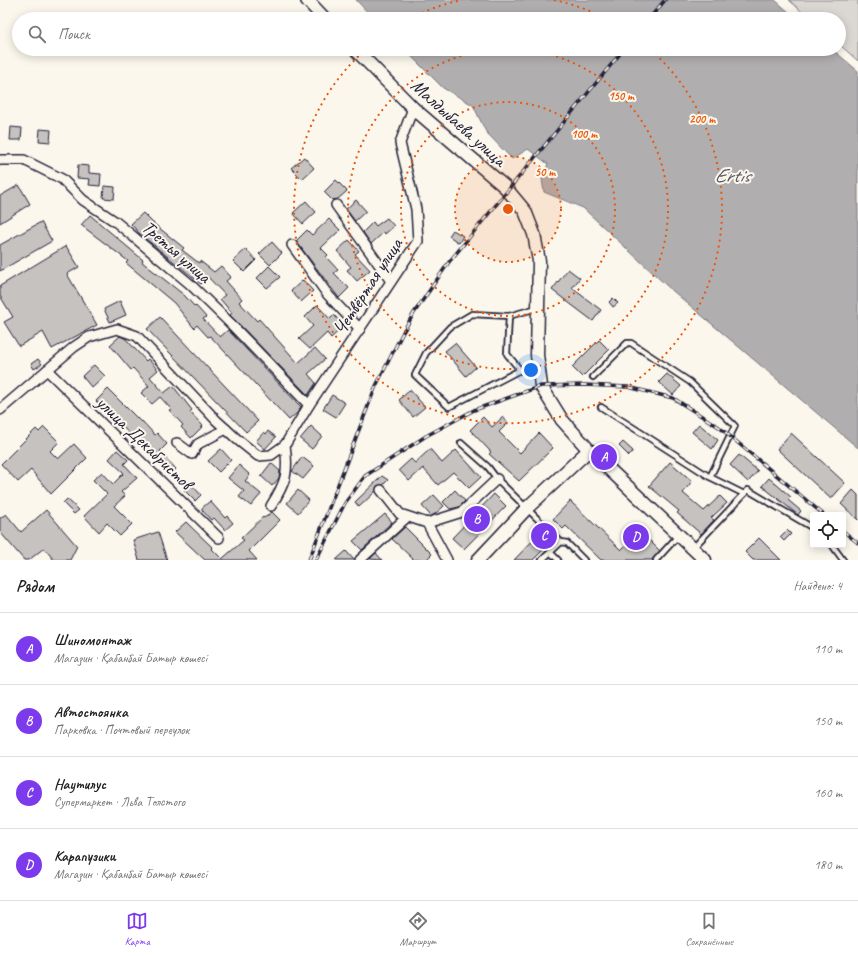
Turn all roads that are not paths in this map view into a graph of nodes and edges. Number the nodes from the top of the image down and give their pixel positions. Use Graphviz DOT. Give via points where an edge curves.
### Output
graph roads {
  1 [pos="307,0"];
  2 [pos="318,12"];
  3 [pos="362,56"];
  4 [pos="413,108"];
  5 [pos="0,160"];
  6 [pos="336,205"];
  7 [pos="292,245"];
  8 [pos="391,281"];
  9 [pos="538,307"];
  10 [pos="509,316"];
  11 [pos="360,329"];
  12 [pos="47,370"];
  13 [pos="520,370"];
  14 [pos="540,377"];
  15 [pos="593,377"];
  16 [pos="309,405"];
  17 [pos="601,407"];
  18 [pos="0,410"];
  19 [pos="226,429"];
  20 [pos="177,443"];
  21 [pos="461,443"];
  22 [pos="285,445"];
  23 [pos="589,450"];
  24 [pos="710,477"];
  25 [pos="497,479"];
  26 [pos="380,490"];
  27 [pos="744,494"];
  28 [pos="271,506"];
  29 [pos="527,508"];
  30 [pos="406,517"];
  31 [pos="427,523"];
  32 [pos="810,526"];
  33 [pos="679,535"];
  34 [pos="219,538"];
  35 [pos="561,542"];
  36 [pos="693,548"];
  37 [pos="834,548"];
  38 [pos="550,552"];
  39 [pos="360,560"];
  40 [pos="448,560"];
  41 [pos="478,560"];
  42 [pos="542,560"];
  43 [pos="558,560"];
  44 [pos="584,560"];
  45 [pos="656,560"];
  46 [pos="705,560"];
  47 [pos="843,560"];
  1 -- 2 [label="main road"];
  3 -- 4 [label="main road, Малдыбаева улица"];
  4 -- 8 [label="street, Четвёртая улица" via="400,143 416,209 418,241"];
  4 -- 9 [label="main road, Малдыбаева улица" via="505,188 525,211 534,234 539,261"];
  5 -- 16 [label="street, Третья улица" via="24,160 62,179 83,200 116,222 190,284"];
  6 -- 8 [label="street"];
  7 -- 11 [label="street" via="328,294"];
  8 -- 11 [label="street, Четвёртая улица"];
  9 -- 10 [label="lane"];
  9 -- 14 [label="main road, Малдыбаева улица" via="537,355"];
  10 -- 13 [label="lane" via="507,354"];
  10 -- 13 [label="lane" via="472,314 455,325 426,353 415,375 449,407"];
  11 -- 16 [label="street, Четвёртая улица"];
  12 -- 18 [label="street"];
  12 -- 19 [label="street, Четвёртая улица" via="89,337 117,329 137,336"];
  12 -- 34 [label="street, улица Декабристов"];
  13 -- 14 [label="lane"];
  14 -- 23 [label="main road, Малдыбаева улица" via="541,386 562,420"];
  15 -- 24 [label="lane" via="624,344 631,343 690,382 735,426"];
  16 -- 22 [label="street, Четвёртая улица"];
  17 -- 24 [label="lane"];
  19 -- 20 [label="street" via="198,444 192,454"];
  19 -- 22 [label="street, Четвёртая улица" via="258,456 271,455"];
  21 -- 25 [label="lane" via="488,467"];
  22 -- 28 [label="street" via="288,467 282,489"];
  23 -- 29 [label="main road"];
  23 -- 33 [label="main road, Малдыбаева улица"];
  24 -- 27 [label="lane"];
  25 -- 29 [label="lane"];
  25 -- 31 [label="street" via="462,512"];
  26 -- 30 [label="street" via="400,514"];
  27 -- 32 [label="lane" via="748,490"];
  27 -- 36 [label="lane"];
  29 -- 35 [label="lane"];
  29 -- 41 [label="main road"];
  30 -- 31 [label="street"];
  30 -- 39 [label="street"];
  31 -- 40 [label="street"];
  33 -- 36 [label="main road, Малдыбаева улица"];
  33 -- 45 [label="lane"];
  35 -- 38 [label="lane"];
  35 -- 44 [label="lane" via="567,543"];
  36 -- 46 [label="main road, Малдыбаева улица"];
  37 -- 47 [label="lane"];
  38 -- 42 [label="lane"];
  38 -- 43 [label="lane"];
}
